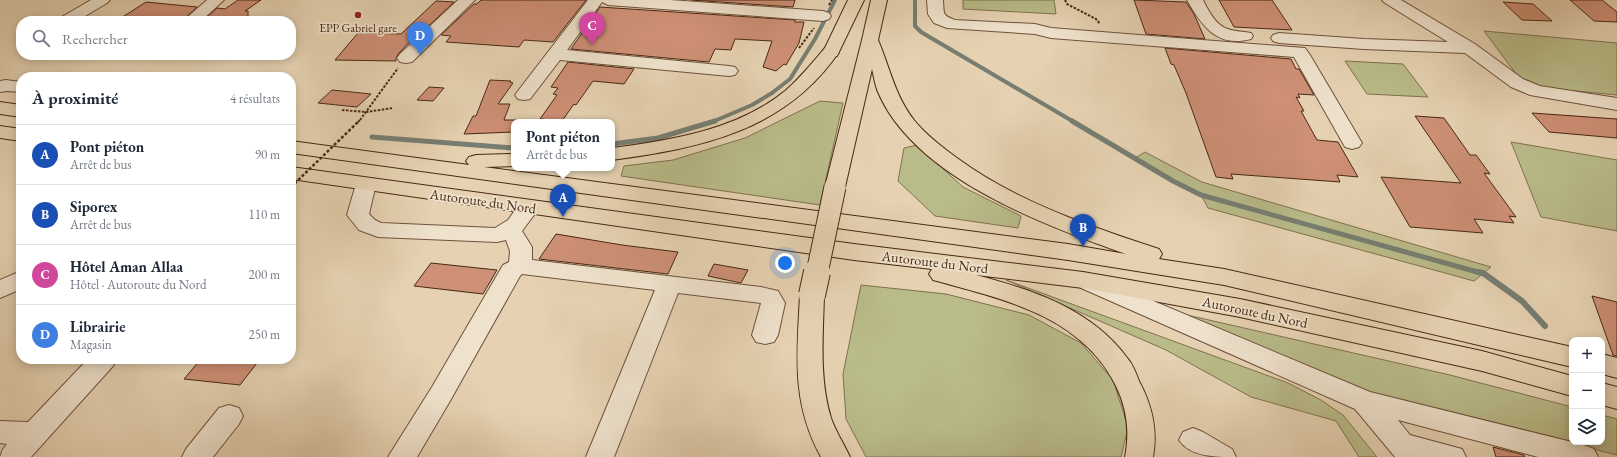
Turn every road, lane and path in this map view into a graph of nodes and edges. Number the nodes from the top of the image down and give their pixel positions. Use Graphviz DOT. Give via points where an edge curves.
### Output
graph roads {
  1 [pos="102,0"];
  2 [pos="216,0"];
  3 [pos="467,0"];
  4 [pos="596,0"];
  5 [pos="608,0"];
  6 [pos="856,0"];
  7 [pos="879,0"];
  8 [pos="935,0"];
  9 [pos="1065,0"];
  10 [pos="1195,0"];
  11 [pos="1390,0"];
  12 [pos="75,16"];
  13 [pos="197,16"];
  14 [pos="823,16"];
  15 [pos="1108,37"];
  16 [pos="870,40"];
  17 [pos="799,48"];
  18 [pos="1469,48"];
  19 [pos="555,54"];
  20 [pos="406,58"];
  21 [pos="729,71"];
  22 [pos="16,86"];
  23 [pos="0,87"];
  24 [pos="524,95"];
  25 [pos="1617,104"];
  26 [pos="0,108"];
  27 [pos="393,108"];
  28 [pos="16,110"];
  29 [pos="342,110"];
  30 [pos="366,112"];
  31 [pos="0,132"];
  32 [pos="16,134"];
  33 [pos="1352,143"];
  34 [pos="296,148"];
  35 [pos="615,154"];
  36 [pos="511,160"];
  37 [pos="410,163"];
  38 [pos="296,174"];
  39 [pos="296,182"];
  40 [pos="366,184"];
  41 [pos="529,207"];
  42 [pos="510,230"];
  43 [pos="854,252"];
  44 [pos="520,266"];
  45 [pos="16,275"];
  46 [pos="0,277"];
  47 [pos="1224,277"];
  48 [pos="1082,280"];
  49 [pos="16,282"];
  50 [pos="670,284"];
  51 [pos="0,290"];
  52 [pos="764,335"];
  53 [pos="1569,356"];
  54 [pos="99,364"];
  55 [pos="1605,365"];
  56 [pos="1617,368"];
  57 [pos="1569,385"];
  58 [pos="1605,395"];
  59 [pos="1617,398"];
  60 [pos="1365,402"];
  61 [pos="229,416"];
  62 [pos="0,432"];
  63 [pos="34,434"];
  64 [pos="1193,440"];
  65 [pos="1407,451"];
  66 [pos="1553,453"];
  67 [pos="13,457"];
  68 [pos="196,457"];
  69 [pos="402,457"];
  70 [pos="600,457"];
  71 [pos="836,457"];
  72 [pos="1139,457"];
  73 [pos="1222,457"];
  74 [pos="1452,457"];
  75 [pos="1584,457"];
  1 -- 12 [label="street"];
  2 -- 13 [label="street"];
  3 -- 20 [label="street"];
  4 -- 19 [label="street"];
  5 -- 14 [label="street"];
  6 -- 35 [label="main road" via="831,52 784,100 731,128 646,150"];
  7 -- 16 [label="main road"];
  8 -- 15 [label="street" via="936,14 940,20 953,25 1035,29 1051,33"];
  9 -- 15 [label="path" via="1067,4 1096,19"];
  10 -- 18 [label="street" via="1201,12 1218,32 1229,35"];
  11 -- 18 [label="street"];
  14 -- 17 [label="path"];
  15 -- 33 [label="street" via="1299,52"];
  16 -- 47 [label="main road" via="888,94 906,123 940,157 980,184 1031,209 1112,241"];
  16 -- 71 [label="main road, bridge" via="812,295 810,384 820,427"];
  18 -- 25 [label="street" via="1524,87"];
  19 -- 21 [label="street"];
  19 -- 24 [label="street"];
  20 -- 30 [label="path"];
  22 -- 23 [label="street"];
  26 -- 28 [label="main road"];
  27 -- 30 [label="path"];
  29 -- 30 [label="path"];
  30 -- 39 [label="path, bridge"];
  31 -- 32 [label="main road"];
  34 -- 37 [label="main road, Autoroute du Nord"];
  36 -- 37 [label="main road"];
  37 -- 47 [label="main road, Autoroute du Nord" via="1068,252"];
  38 -- 40 [label="main road, Autoroute du Nord"];
  40 -- 41 [label="main road, Autoroute du Nord"];
  40 -- 42 [label="street" via="358,215 367,225 378,230 497,235"];
  41 -- 42 [label="street"];
  41 -- 43 [label="main road, Autoroute du Nord"];
  42 -- 44 [label="street" via="520,242 523,251"];
  43 -- 48 [label="main road, Autoroute du Nord"];
  43 -- 72 [label="main road" via="986,285 1050,309 1080,326 1102,344 1118,363 1129,382 1139,408 1142,429"];
  44 -- 50 [label="street"];
  44 -- 69 [label="street" via="511,271"];
  45 -- 46 [label="street"];
  47 -- 53 [label="main road, Autoroute du Nord"];
  48 -- 57 [label="main road, Autoroute du Nord" via="1240,308 1482,361"];
  48 -- 60 [label="street"];
  49 -- 51 [label="street"];
  50 -- 52 [label="street" via="770,297 773,303"];
  50 -- 70 [label="street"];
  54 -- 63 [label="street"];
  55 -- 56 [label="main road"];
  58 -- 59 [label="main road"];
  60 -- 65 [label="street"];
  60 -- 66 [label="street"];
  61 -- 68 [label="street"];
  62 -- 63 [label="street"];
  63 -- 67 [label="street"];
  64 -- 73 [label="street"];
  65 -- 74 [label="street"];
  66 -- 75 [label="street"];
}
